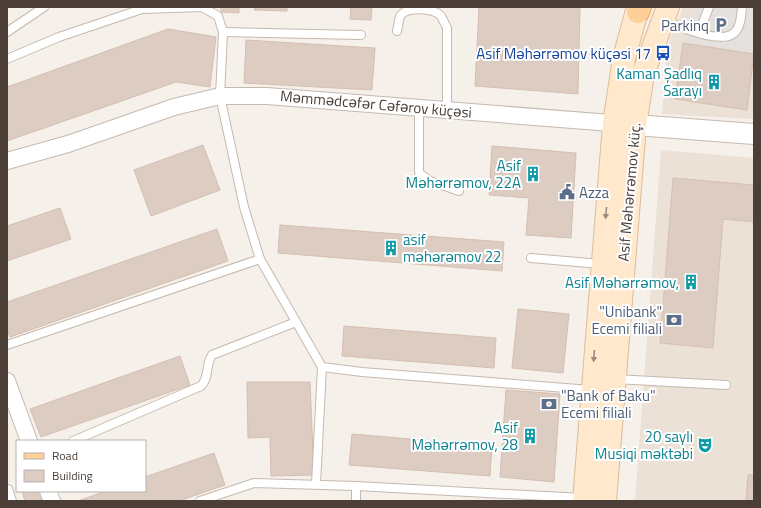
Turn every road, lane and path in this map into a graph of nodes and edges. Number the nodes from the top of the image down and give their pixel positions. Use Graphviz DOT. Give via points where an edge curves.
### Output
graph roads {
  1 [pos="44,7"];
  2 [pos="709,7"];
  3 [pos="742,7"];
  4 [pos="142,8"];
  5 [pos="636,8"];
  6 [pos="665,14"];
  7 [pos="398,31"];
  8 [pos="7,32"];
  9 [pos="223,32"];
  10 [pos="700,33"];
  11 [pos="361,36"];
  12 [pos="7,59"];
  13 [pos="220,96"];
  14 [pos="419,108"];
  15 [pos="447,110"];
  16 [pos="624,124"];
  17 [pos="754,134"];
  18 [pos="7,161"];
  19 [pos="459,190"];
  20 [pos="531,258"];
  21 [pos="260,259"];
  22 [pos="601,264"];
  23 [pos="296,322"];
  24 [pos="7,345"];
  25 [pos="322,367"];
  26 [pos="614,379"];
  27 [pos="7,381"];
  28 [pos="726,385"];
  29 [pos="592,390"];
  30 [pos="29,440"];
  31 [pos="75,440"];
  32 [pos="316,484"];
  33 [pos="356,486"];
  34 [pos="8,489"];
  35 [pos="591,500"];
  36 [pos="12,501"];
  37 [pos="200,501"];
  38 [pos="356,501"];
  1 -- 8 [label="lane"];
  2 -- 10 [label="lane"];
  3 -- 10 [label="lane" via="739,26 733,34 726,38"];
  4 -- 9 [label="lane" via="202,8 218,16"];
  4 -- 12 [label="lane" via="59,36"];
  5 -- 16 [label="main road, Asif Məhərrəmov küç." via="624,58"];
  6 -- 10 [label="lane"];
  6 -- 16 [label="main road, Asif Məhərrəmov küç."];
  7 -- 15 [label="lane" via="400,16 406,10 432,10 441,16 447,28"];
  9 -- 11 [label="lane"];
  9 -- 13 [label="lane"];
  13 -- 14 [label="street, Məmmədcəfər Cəfərov küçəsi" via="267,96"];
  13 -- 18 [label="street, Məmmədcəfər Cəfərov küçəsi" via="174,107 68,144"];
  13 -- 21 [label="lane" via="244,207"];
  14 -- 15 [label="street, Məmmədcəfər Cəfərov küçəsi"];
  14 -- 19 [label="lane" via="419,173 430,181"];
  15 -- 16 [label="street, Məmmədcəfər Cəfərov küçəsi"];
  16 -- 17 [label="street, Məmmədcəfər Cəfərov küçəsi"];
  16 -- 22 [label="main road, Asif Məhərrəmov küç., one-way"];
  16 -- 26 [label="main road, Asif Məhərrəmov küç."];
  20 -- 22 [label="lane"];
  21 -- 23 [label="lane"];
  21 -- 24 [label="lane"];
  22 -- 29 [label="main road, Asif Məhərrəmov küç., one-way"];
  23 -- 25 [label="lane"];
  23 -- 31 [label="lane" via="212,356 209,360 207,380 201,386"];
  25 -- 29 [label="lane"];
  25 -- 32 [label="lane"];
  26 -- 28 [label="lane"];
  26 -- 35 [label="main road, Asif Məhərrəmov küç."];
  27 -- 30 [label="street"];
  29 -- 35 [label="main road, Asif Məhərrəmov küç."];
  32 -- 33 [label="lane"];
  32 -- 37 [label="lane" via="254,483"];
  33 -- 35 [label="lane"];
  33 -- 38 [label="lane"];
  34 -- 36 [label="lane"];
}
